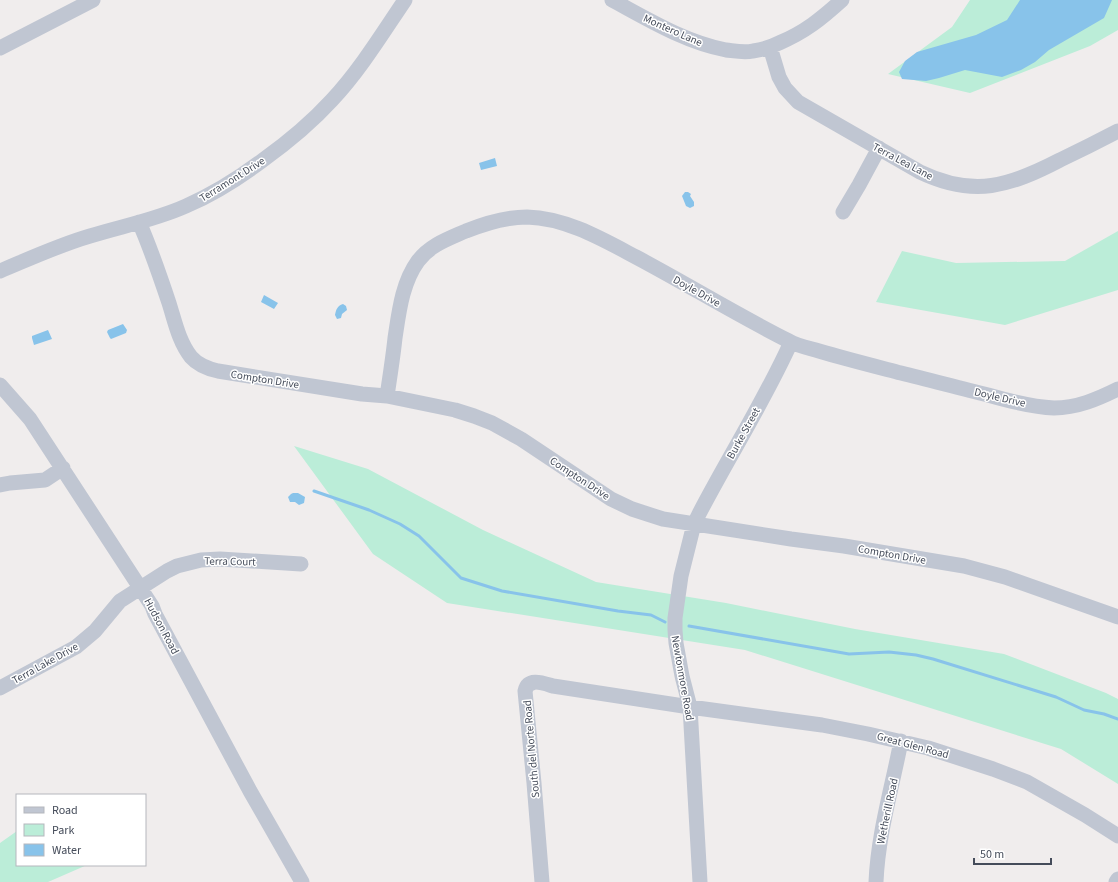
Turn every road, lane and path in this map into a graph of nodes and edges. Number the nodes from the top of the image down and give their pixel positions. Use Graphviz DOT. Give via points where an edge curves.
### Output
graph roads {
  1 [pos="405,0"];
  2 [pos="612,0"];
  3 [pos="842,0"];
  4 [pos="86,1"];
  5 [pos="770,47"];
  6 [pos="0,48"];
  7 [pos="1118,131"];
  8 [pos="878,148"];
  9 [pos="843,212"];
  10 [pos="140,222"];
  11 [pos="0,271"];
  12 [pos="792,342"];
  13 [pos="0,385"];
  14 [pos="1118,389"];
  15 [pos="387,396"];
  16 [pos="63,468"];
  17 [pos="0,485"];
  18 [pos="694,524"];
  19 [pos="301,564"];
  20 [pos="141,587"];
  21 [pos="1118,618"];
  22 [pos="0,688"];
  23 [pos="690,707"];
  24 [pos="901,741"];
  25 [pos="1118,836"];
  26 [pos="1118,879"];
  27 [pos="302,882"];
  28 [pos="542,882"];
  29 [pos="700,882"];
  30 [pos="876,882"];
  31 [pos="1116,882"];
  1 -- 10 [label="street, Terramont Drive" via="350,78 332,100 293,137 244,174 205,198"];
  2 -- 5 [label="street, Montero Lane" via="664,28 714,48 745,52"];
  3 -- 5 [label="street, Montero Lane" via="809,28"];
  4 -- 6 [label="street" via="70,13"];
  5 -- 8 [label="street, Terra Lea Lane" via="779,77 789,94 798,102"];
  7 -- 8 [label="street, Terra Lea Lane" via="1018,180 987,186 971,187 941,181"];
  8 -- 9 [label="street"];
  10 -- 11 [label="street, Terramont Drive" via="88,236"];
  10 -- 15 [label="street, Compton Drive" via="180,337 195,361 218,371"];
  12 -- 14 [label="street, Doyle Drive" via="1010,401 1046,407 1076,406"];
  12 -- 15 [label="street, Doyle Drive" via="649,264 580,230 542,218 499,220 440,242 417,262 402,296"];
  12 -- 18 [label="street, Burke Street"];
  13 -- 16 [label="street, Hudson Road" via="30,419"];
  15 -- 18 [label="street, Compton Drive" via="455,410 492,423 632,509 663,519"];
  16 -- 17 [label="street" via="45,480"];
  16 -- 20 [label="street, Hudson Road"];
  18 -- 21 [label="street, Compton Drive" via="983,570"];
  18 -- 23 [label="street, Newtonmore Road" via="681,576 675,618 676,643"];
  19 -- 20 [label="street, Terra Court" via="201,560 177,566"];
  20 -- 22 [label="street, Terra Lake Drive" via="120,601 95,631 76,647"];
  20 -- 27 [label="street, Hudson Road" via="246,784"];
  23 -- 24 [label="street, Great Glen Road" via="822,725"];
  23 -- 28 [label="street, South del Norte Road" via="539,682 526,686"];
  23 -- 29 [label="street, Newtonmore Road"];
  24 -- 25 [label="street, Great Glen Road" via="944,752 1027,782"];
  24 -- 30 [label="street, Wetherill Road" via="883,823"];
  26 -- 31 [label="street"];
}
